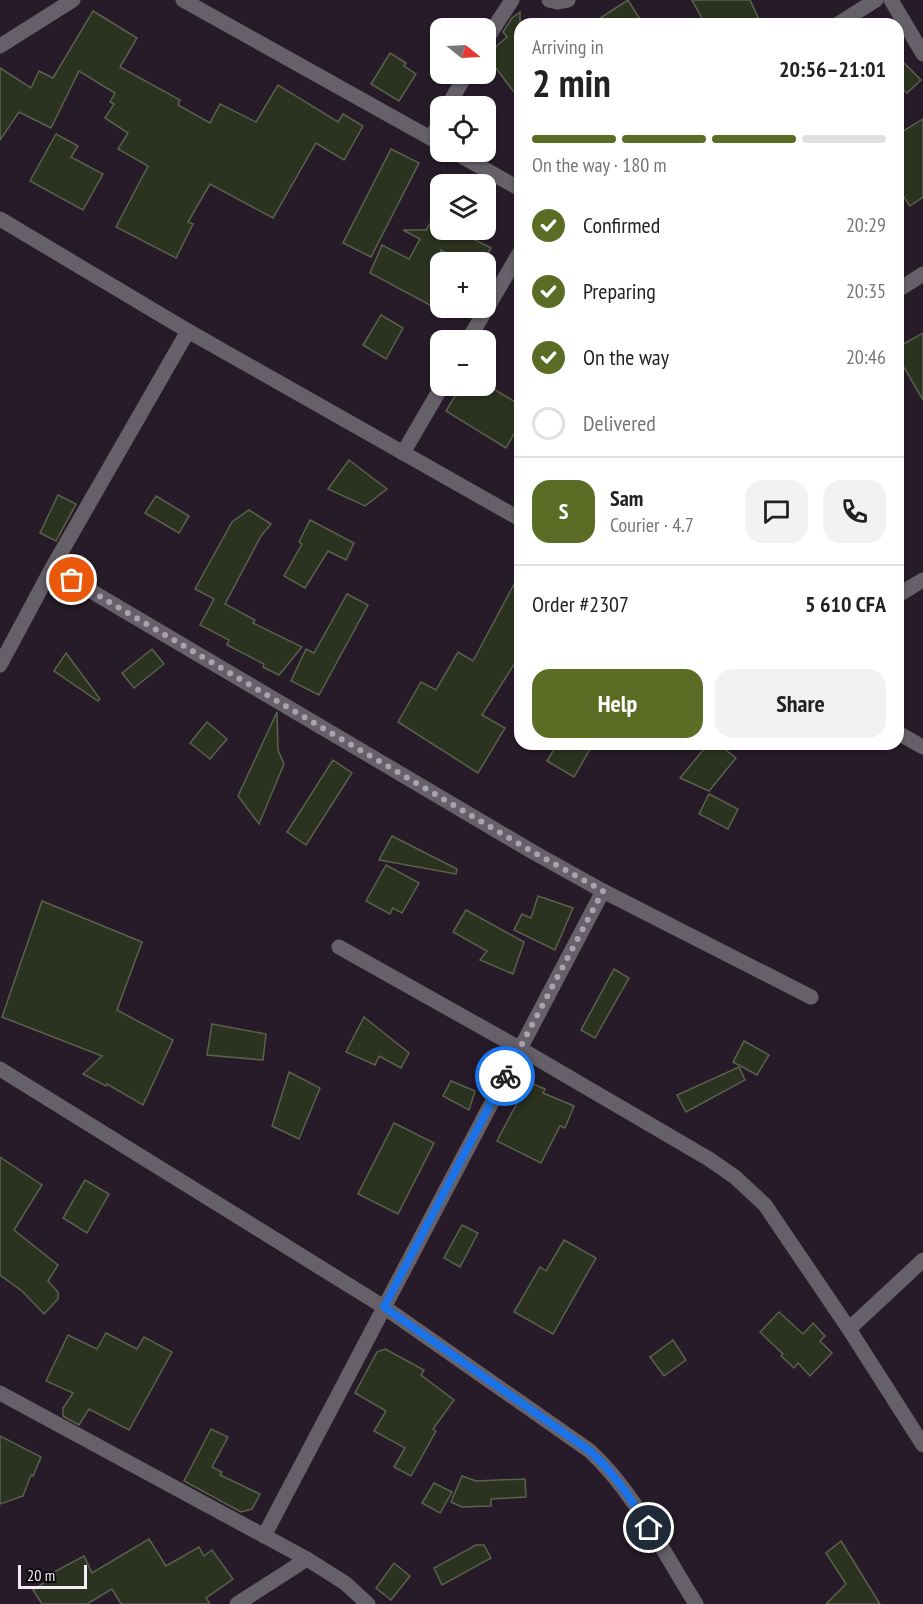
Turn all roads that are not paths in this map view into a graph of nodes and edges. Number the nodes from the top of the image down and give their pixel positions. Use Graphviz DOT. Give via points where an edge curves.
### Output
graph roads {
  1 [pos="73,0"];
  2 [pos="183,0"];
  3 [pos="512,0"];
  4 [pos="549,0"];
  5 [pos="568,0"];
  6 [pos="876,0"];
  7 [pos="891,0"];
  8 [pos="848,18"];
  9 [pos="902,18"];
  10 [pos="904,22"];
  11 [pos="496,25"];
  12 [pos="0,46"];
  13 [pos="923,54"];
  14 [pos="430,138"];
  15 [pos="472,162"];
  16 [pos="514,186"];
  17 [pos="0,219"];
  18 [pos="514,262"];
  19 [pos="923,274"];
  20 [pos="904,286"];
  21 [pos="474,330"];
  22 [pos="188,331"];
  23 [pos="436,396"];
  24 [pos="403,453"];
  25 [pos="514,516"];
  26 [pos="52,568"];
  27 [pos="923,580"];
  28 [pos="904,591"];
  29 [pos="0,665"];
  30 [pos="904,736"];
  31 [pos="923,747"];
  32 [pos="603,891"];
  33 [pos="339,947"];
  34 [pos="811,997"];
  35 [pos="519,1048"];
  36 [pos="0,1070"];
  37 [pos="923,1260"];
  38 [pos="384,1307"];
  39 [pos="849,1329"];
  40 [pos="0,1393"];
  41 [pos="923,1445"];
  42 [pos="264,1536"];
  43 [pos="307,1559"];
  44 [pos="237,1604"];
  45 [pos="368,1604"];
  46 [pos="696,1604"];
  1 -- 12 [label="street"];
  2 -- 14 [label="street"];
  3 -- 11 [label="street"];
  4 -- 5 [label="street"];
  6 -- 8 [label="street"];
  7 -- 9 [label="street"];
  10 -- 13 [label="street"];
  15 -- 16 [label="street"];
  17 -- 22 [label="street"];
  18 -- 21 [label="street"];
  19 -- 20 [label="street"];
  22 -- 24 [label="street"];
  22 -- 26 [label="street"];
  23 -- 24 [label="street"];
  24 -- 25 [label="street"];
  26 -- 29 [label="street"];
  26 -- 32 [label="street"];
  27 -- 28 [label="street"];
  30 -- 31 [label="street"];
  32 -- 34 [label="street"];
  32 -- 35 [label="street"];
  33 -- 35 [label="street"];
  35 -- 38 [label="street"];
  35 -- 39 [label="street" via="735,1177 765,1205"];
  36 -- 38 [label="street"];
  37 -- 39 [label="street"];
  38 -- 42 [label="street"];
  38 -- 46 [label="street" via="558,1427 609,1468"];
  39 -- 41 [label="street"];
  40 -- 42 [label="street"];
  42 -- 43 [label="street"];
  43 -- 44 [label="street"];
  43 -- 45 [label="street" via="345,1583"];
}
